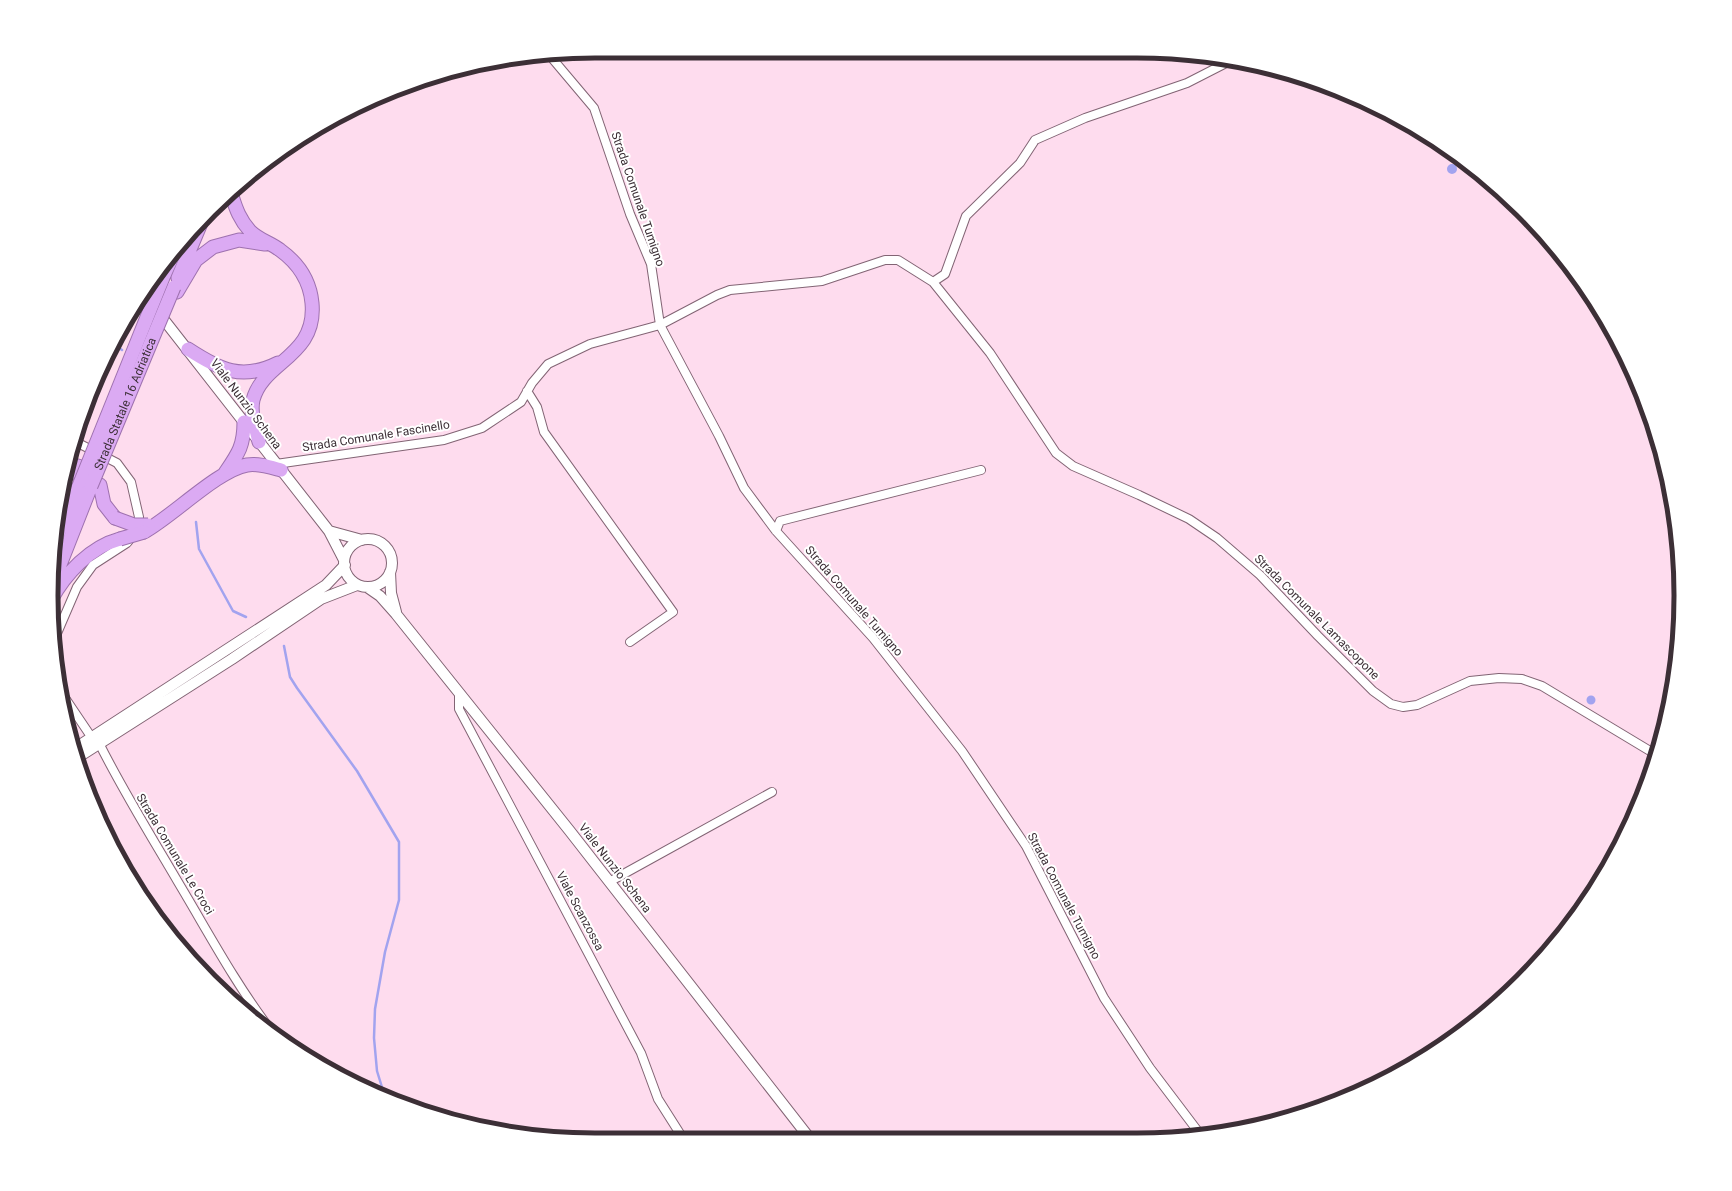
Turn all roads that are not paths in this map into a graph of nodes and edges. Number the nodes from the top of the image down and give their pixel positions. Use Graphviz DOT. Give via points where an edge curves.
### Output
graph roads {
  1 [pos="553,60"];
  2 [pos="1222,65"];
  3 [pos="233,199"];
  4 [pos="196,235"];
  5 [pos="267,244"];
  6 [pos="164,276"];
  7 [pos="933,282"];
  8 [pos="175,290"];
  9 [pos="148,298"];
  10 [pos="660,325"];
  11 [pos="188,349"];
  12 [pos="290,357"];
  13 [pos="527,391"];
  14 [pos="107,413"];
  15 [pos="244,422"];
  16 [pos="259,442"];
  17 [pos="80,444"];
  18 [pos="278,467"];
  19 [pos="74,470"];
  20 [pos="981,470"];
  21 [pos="225,473"];
  22 [pos="90,484"];
  23 [pos="149,527"];
  24 [pos="63,529"];
  25 [pos="329,531"];
  26 [pos="776,531"];
  27 [pos="362,540"];
  28 [pos="344,563"];
  29 [pos="59,567"];
  30 [pos="390,572"];
  31 [pos="356,585"];
  32 [pos="367,587"];
  33 [pos="58,590"];
  34 [pos="396,614"];
  35 [pos="59,629"];
  36 [pos="630,642"];
  37 [pos="459,693"];
  38 [pos="69,704"];
  39 [pos="95,740"];
  40 [pos="80,746"];
  41 [pos="1651,751"];
  42 [pos="82,754"];
  43 [pos="772,792"];
  44 [pos="609,882"];
  45 [pos="258,1014"];
  46 [pos="1196,1129"];
  47 [pos="680,1133"];
  48 [pos="806,1133"];
  1 -- 10 [label="street, Strada Comunale Tumigno" via="594,108 630,214 651,264"];
  2 -- 7 [label="street" via="1187,83 1085,118 1035,140 1020,163 966,216 945,274"];
  3 -- 5 [label="highway" via="237,213 250,231"];
  4 -- 8 [label="highway, Strada Statale 16 Adriatica"];
  5 -- 8 [label="highway" via="239,240 213,247 196,260"];
  5 -- 12 [label="highway" via="280,249 299,268 310,287 310,326 303,343"];
  6 -- 14 [label="highway, Strada Statale 16 Adriatica, bridge"];
  7 -- 10 [label="street, Strada Comunale Lamascopone" via="898,260 885,260 822,281 730,290"];
  7 -- 41 [label="street, Strada Comunale Lamascopone" via="990,353 1056,453 1072,466 1139,494 1189,519 1217,538 1260,574 1368,686 1391,704 1403,707 1417,705 1470,681 1522,679 1542,686"];
  8 -- 22 [label="highway, Strada Statale 16 Adriatica, bridge"];
  9 -- 11 [label="street, Viale Nunzio Schena"];
  10 -- 13 [label="street, Strada Comunale Fascinello" via="590,344 548,364"];
  10 -- 26 [label="street, Strada Comunale Tumigno" via="744,488"];
  11 -- 12 [label="highway" via="225,370 244,372 266,368"];
  11 -- 15 [label="street, Viale Nunzio Schena"];
  12 -- 16 [label="highway" via="261,383 253,400 253,418"];
  13 -- 18 [label="street, Strada Comunale Fascinello" via="520,402 482,428 444,440"];
  13 -- 36 [label="street" via="537,407 544,432 673,612"];
  14 -- 19 [label="highway, bridge"];
  14 -- 22 [label="highway, Strada Statale 16 Adriatica, bridge"];
  15 -- 16 [label="street, Viale Nunzio Schena"];
  15 -- 21 [label="highway" via="244,438 240,450"];
  16 -- 18 [label="street, Viale Nunzio Schena"];
  17 -- 35 [label="street" via="117,463 131,482 139,517 136,531 127,543 93,565 77,587"];
  18 -- 21 [label="highway" via="247,465"];
  18 -- 25 [label="street, Viale Nunzio Schena"];
  20 -- 26 [label="street" via="780,521"];
  21 -- 23 [label="highway"];
  22 -- 23 [label="highway, bridge" via="115,518"];
  22 -- 24 [label="highway, Strada Statale 16 Adriatica"];
  22 -- 29 [label="highway, Strada Statale 16 Adriatica"];
  23 -- 33 [label="highway, bridge" via="110,542 74,566"];
  25 -- 27 [label="street"];
  25 -- 28 [label="street, Viale Nunzio Schena"];
  26 -- 46 [label="street, Strada Comunale Tumigno" via="873,638 962,751 1026,846 1104,998 1150,1068"];
  27 -- 28 [label="street" via="348,549"];
  27 -- 30 [label="street" via="375,540 388,549 391,557"];
  28 -- 31 [label="street" via="345,572"];
  28 -- 39 [label="street" via="337,575 326,585"];
  30 -- 32 [label="street" via="386,580"];
  30 -- 34 [label="street, Viale Nunzio Schena"];
  31 -- 32 [label="street"];
  31 -- 39 [label="street" via="321,599 232,659"];
  32 -- 34 [label="street, Viale Nunzio Schena" via="380,596"];
  34 -- 37 [label="street, Viale Nunzio Schena"];
  37 -- 44 [label="street, Viale Nunzio Schena"];
  37 -- 47 [label="street, Viale Scanzossa" via="460,709 642,1053 658,1099"];
  38 -- 39 [label="street, Strada Comunale Le Croci"];
  39 -- 40 [label="street"];
  39 -- 42 [label="street"];
  39 -- 45 [label="street, Strada Comunale Le Croci" via="222,958"];
  43 -- 44 [label="street"];
  44 -- 48 [label="street, Viale Nunzio Schena"];
}
